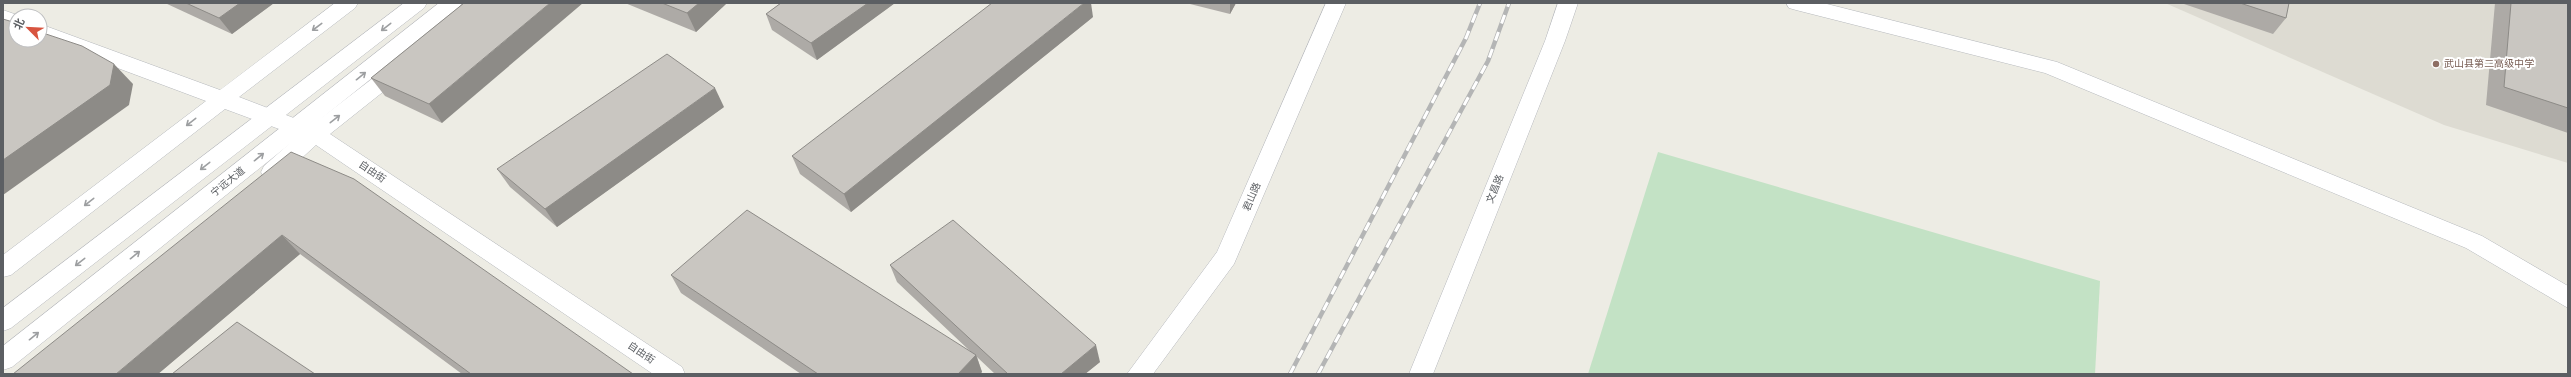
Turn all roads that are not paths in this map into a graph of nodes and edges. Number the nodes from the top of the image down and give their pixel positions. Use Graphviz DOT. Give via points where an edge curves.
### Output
graph roads {
  1 [pos="348,3"];
  2 [pos="417,3"];
  3 [pos="1336,3"];
  4 [pos="1568,3"];
  5 [pos="1796,3"];
  6 [pos="461,8"];
  7 [pos="48,34"];
  8 [pos="221,100"];
  9 [pos="268,118"];
  10 [pos="305,131"];
  11 [pos="255,186"];
  12 [pos="3,268"];
  13 [pos="2568,298"];
  14 [pos="3,321"];
  15 [pos="3,360"];
  16 [pos="673,374"];
  17 [pos="1139,374"];
  18 [pos="1421,374"];
  1 -- 8 [label="street, one-way"];
  2 -- 9 [label="street, one-way"];
  3 -- 17 [label="street, 君山路" via="1226,257"];
  4 -- 18 [label="street, 文昌路"];
  5 -- 13 [label="street" via="2050,67 2474,242"];
  10 -- 6 [label="street, one-way"];
  7 -- 8 [label="street, 自由街"];
  8 -- 9 [label="street, 自由街"];
  8 -- 12 [label="street, one-way"];
  9 -- 10 [label="street, 自由街"];
  9 -- 14 [label="street, one-way"];
  10 -- 11 [label="street"];
  15 -- 10 [label="street, 宁远大道, one-way"];
  10 -- 16 [label="street, 自由街"];
}
